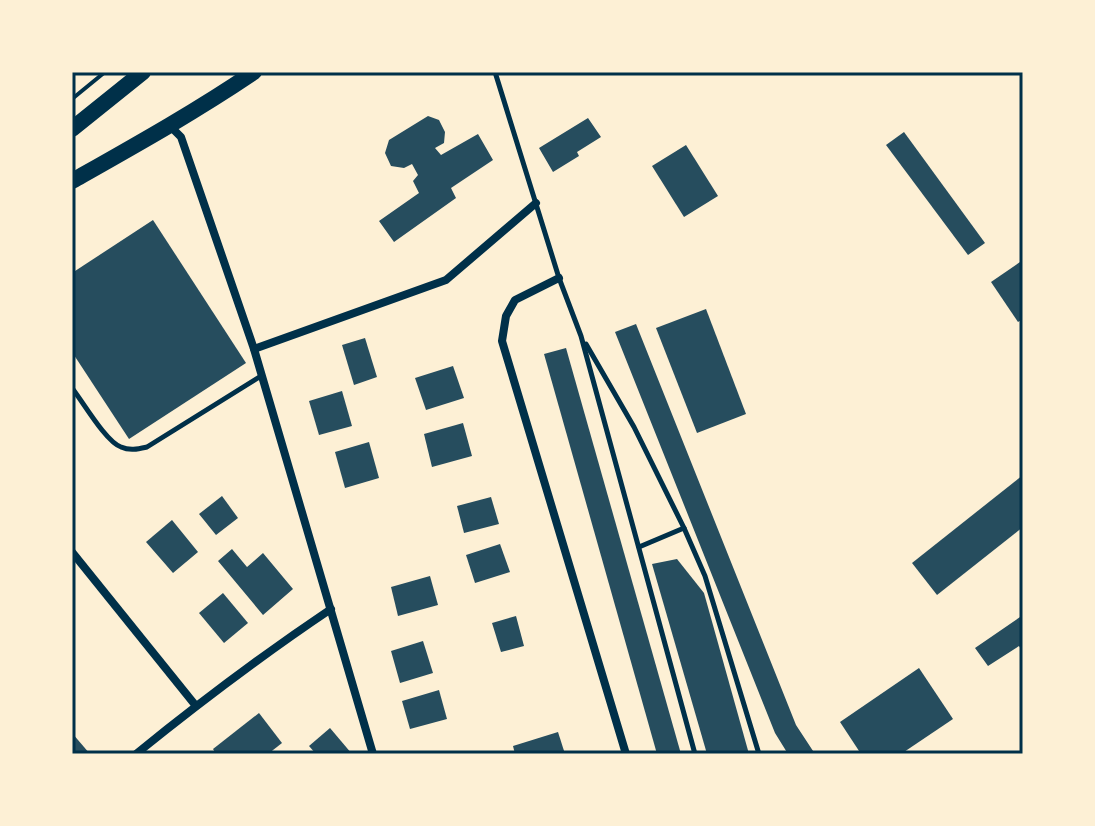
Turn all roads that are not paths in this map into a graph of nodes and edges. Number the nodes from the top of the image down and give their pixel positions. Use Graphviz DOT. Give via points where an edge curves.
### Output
graph roads {
  1 [pos="143,72"];
  2 [pos="254,72"];
  3 [pos="495,72"];
  4 [pos="170,126"];
  5 [pos="72,129"];
  6 [pos="72,181"];
  7 [pos="536,203"];
  8 [pos="559,278"];
  9 [pos="581,336"];
  10 [pos="254,349"];
  11 [pos="261,376"];
  12 [pos="72,388"];
  13 [pos="684,528"];
  14 [pos="639,547"];
  15 [pos="72,552"];
  16 [pos="331,609"];
  17 [pos="196,706"];
  18 [pos="136,754"];
  19 [pos="373,754"];
  20 [pos="626,754"];
  21 [pos="695,754"];
  22 [pos="759,754"];
  1 -- 5 [label="main road"];
  2 -- 4 [label="main road"];
  3 -- 7 [label="lane"];
  4 -- 6 [label="main road"];
  4 -- 10 [label="street" via="181,137"];
  7 -- 8 [label="lane"];
  7 -- 10 [label="street" via="446,280"];
  8 -- 9 [label="lane"];
  8 -- 20 [label="street" via="515,300 502,341"];
  9 -- 13 [label="lane"];
  9 -- 14 [label="lane"];
  10 -- 11 [label="street"];
  11 -- 12 [label="lane" via="136,450 111,441"];
  11 -- 16 [label="street"];
  13 -- 14 [label="lane"];
  13 -- 22 [label="lane" via="705,576"];
  14 -- 21 [label="lane"];
  15 -- 17 [label="street"];
  16 -- 17 [label="street"];
  16 -- 19 [label="street"];
  17 -- 18 [label="street"];
}
